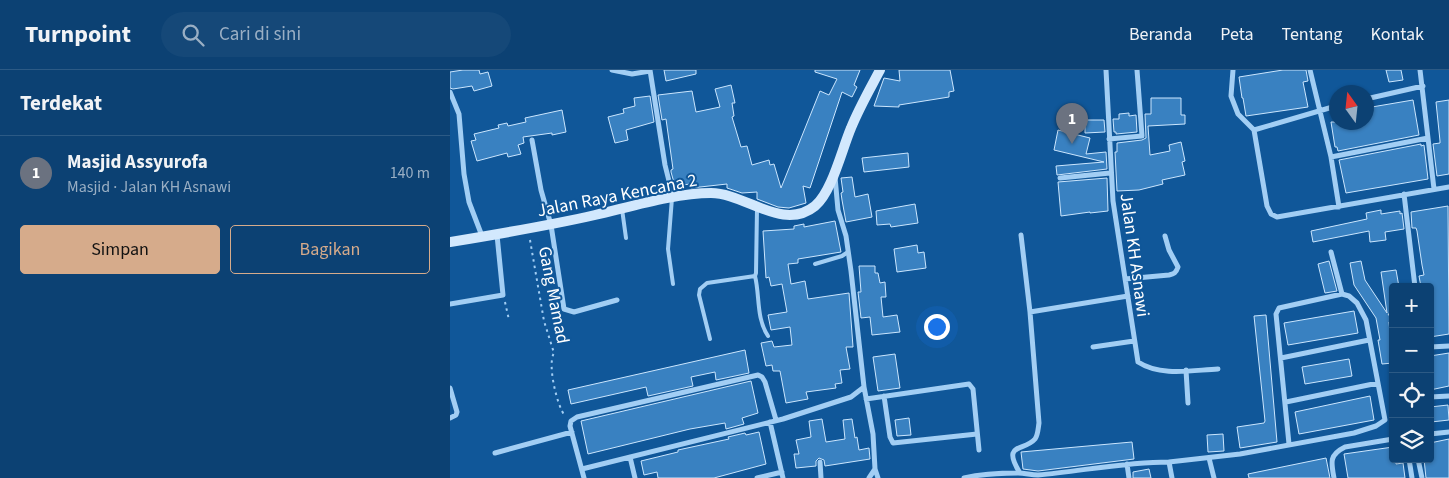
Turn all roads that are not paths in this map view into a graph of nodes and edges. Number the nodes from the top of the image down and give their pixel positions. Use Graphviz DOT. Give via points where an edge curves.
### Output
graph roads {
  1 [pos="612,70"];
  2 [pos="650,70"];
  3 [pos="880,70"];
  4 [pos="1106,70"];
  5 [pos="1137,70"];
  6 [pos="1232,70"];
  7 [pos="1310,70"];
  8 [pos="1420,70"];
  9 [pos="1423,86"];
  10 [pos="450,92"];
  11 [pos="1374,97"];
  12 [pos="1329,108"];
  13 [pos="1319,110"];
  14 [pos="1254,130"];
  15 [pos="1428,138"];
  16 [pos="1109,139"];
  17 [pos="532,140"];
  18 [pos="1330,157"];
  19 [pos="835,172"];
  20 [pos="1110,173"];
  21 [pos="1060,178"];
  22 [pos="1434,189"];
  23 [pos="1449,190"];
  24 [pos="1404,194"];
  25 [pos="672,198"];
  26 [pos="1339,206"];
  27 [pos="757,207"];
  28 [pos="622,209"];
  29 [pos="551,225"];
  30 [pos="497,235"];
  31 [pos="1021,235"];
  32 [pos="1164,236"];
  33 [pos="482,237"];
  34 [pos="626,238"];
  35 [pos="450,242"];
  36 [pos="848,252"];
  37 [pos="1331,252"];
  38 [pos="816,264"];
  39 [pos="755,276"];
  40 [pos="1125,279"];
  41 [pos="1415,283"];
  42 [pos="673,284"];
  43 [pos="1342,294"];
  44 [pos="1128,296"];
  45 [pos="617,300"];
  46 [pos="450,304"];
  47 [pos="1030,312"];
  48 [pos="768,336"];
  49 [pos="710,339"];
  50 [pos="1369,340"];
  51 [pos="1134,341"];
  52 [pos="1449,346"];
  53 [pos="1093,347"];
  54 [pos="1434,348"];
  55 [pos="1281,358"];
  56 [pos="1218,368"];
  57 [pos="1186,370"];
  58 [pos="1378,383"];
  59 [pos="864,387"];
  60 [pos="450,388"];
  61 [pos="884,396"];
  62 [pos="1449,396"];
  63 [pos="1434,397"];
  64 [pos="866,399"];
  65 [pos="1286,402"];
  66 [pos="1188,403"];
  67 [pos="450,418"];
  68 [pos="773,421"];
  69 [pos="572,432"];
  70 [pos="1449,432"];
  71 [pos="977,434"];
  72 [pos="1434,434"];
  73 [pos="1389,440"];
  74 [pos="1289,444"];
  75 [pos="979,450"];
  76 [pos="495,453"];
  77 [pos="630,457"];
  78 [pos="1209,458"];
  79 [pos="820,462"];
  80 [pos="1169,462"];
  81 [pos="1410,463"];
  82 [pos="1419,463"];
  83 [pos="1127,464"];
  84 [pos="582,469"];
  85 [pos="875,469"];
  86 [pos="1077,472"];
  87 [pos="1020,473"];
  88 [pos="783,475"];
  89 [pos="976,477"];
  90 [pos="1032,477"];
  91 [pos="584,478"];
  92 [pos="635,478"];
  93 [pos="757,478"];
  94 [pos="821,478"];
  95 [pos="869,478"];
  96 [pos="878,478"];
  97 [pos="964,478"];
  98 [pos="1079,478"];
  99 [pos="1129,478"];
  100 [pos="1172,478"];
  101 [pos="1214,478"];
  102 [pos="1334,478"];
  103 [pos="1412,478"];
  104 [pos="1422,478"];
  1 -- 2 [label="street" via="632,74"];
  2 -- 25 [label="street"];
  3 -- 19 [label="street, Jalan Raya Kencana 2" via="852,126"];
  4 -- 16 [label="street, Jalan KH Asnawi"];
  5 -- 16 [label="street" via="1142,136"];
  6 -- 14 [label="street" via="1231,96 1238,114"];
  7 -- 13 [label="street"];
  8 -- 9 [label="street"];
  9 -- 11 [label="street"];
  9 -- 15 [label="street"];
  10 -- 33 [label="street" via="459,114 469,202"];
  12 -- 13 [label="street"];
  13 -- 14 [label="street"];
  13 -- 18 [label="street"];
  14 -- 26 [label="street" via="1271,214 1277,217"];
  15 -- 18 [label="street"];
  15 -- 22 [label="street"];
  16 -- 20 [label="street, Jalan KH Asnawi"];
  17 -- 29 [label="street"];
  18 -- 26 [label="street"];
  19 -- 27 [label="street, Jalan Raya Kencana 2" via="820,202 807,211 789,215"];
  19 -- 36 [label="street" via="838,210"];
  20 -- 21 [label="street"];
  20 -- 40 [label="street, Jalan KH Asnawi"];
  22 -- 23 [label="street"];
  22 -- 24 [label="street"];
  24 -- 26 [label="street"];
  24 -- 41 [label="street"];
  25 -- 27 [label="street, Jalan Raya Kencana 2" via="722,194"];
  25 -- 28 [label="street, Jalan Raya Kencana 2"];
  25 -- 42 [label="lane" via="668,249"];
  27 -- 39 [label="lane"];
  28 -- 29 [label="street, Jalan Raya Kencana 2"];
  28 -- 34 [label="lane"];
  29 -- 30 [label="street, Jalan Raya Kencana 2"];
  29 -- 45 [label="street" via="564,309 574,312"];
  30 -- 33 [label="street, Jalan Raya Kencana 2"];
  30 -- 46 [label="street" via="503,295"];
  31 -- 47 [label="street"];
  32 -- 40 [label="street" via="1178,267 1176,272"];
  33 -- 35 [label="street, Jalan Raya Kencana 2"];
  36 -- 38 [label="lane"];
  36 -- 59 [label="street"];
  37 -- 43 [label="street"];
  39 -- 48 [label="lane" via="762,327"];
  39 -- 49 [label="lane" via="707,283 700,289"];
  40 -- 44 [label="street, Jalan KH Asnawi"];
  43 -- 50 [label="street" via="1357,303 1366,320"];
  43 -- 55 [label="street" via="1279,308 1276,314"];
  44 -- 47 [label="street"];
  44 -- 51 [label="street, Jalan KH Asnawi"];
  47 -- 87 [label="street" via="1039,423 1037,437 1013,452 1013,462"];
  50 -- 55 [label="street"];
  50 -- 58 [label="street"];
  51 -- 53 [label="street"];
  51 -- 57 [label="street, Jalan KH Asnawi" via="1138,362 1144,366"];
  52 -- 54 [label="street"];
  55 -- 65 [label="street"];
  56 -- 57 [label="street, Jalan KH Asnawi"];
  57 -- 66 [label="street"];
  58 -- 65 [label="street"];
  58 -- 74 [label="street" via="1385,420 1365,430"];
  59 -- 64 [label="street"];
  59 -- 68 [label="street" via="851,397"];
  60 -- 67 [label="street" via="457,412"];
  61 -- 64 [label="street"];
  61 -- 71 [label="street" via="893,443"];
  61 -- 71 [label="street" via="969,384 973,389"];
  62 -- 63 [label="street"];
  64 -- 85 [label="street"];
  65 -- 74 [label="street"];
  68 -- 69 [label="street" via="765,382 758,375 577,418 571,421"];
  68 -- 77 [label="street"];
  68 -- 88 [label="street"];
  69 -- 76 [label="street"];
  69 -- 84 [label="street"];
  70 -- 72 [label="street"];
  71 -- 75 [label="street"];
  73 -- 102 [label="street" via="1339,450 1331,463"];
  74 -- 78 [label="street"];
  77 -- 84 [label="street"];
  77 -- 92 [label="street"];
  78 -- 80 [label="street"];
  78 -- 101 [label="street"];
  79 -- 94 [label="street"];
  80 -- 83 [label="street"];
  80 -- 100 [label="street"];
  81 -- 103 [label="street"];
  82 -- 104 [label="street"];
  83 -- 86 [label="street"];
  83 -- 99 [label="street"];
  84 -- 91 [label="street"];
  85 -- 95 [label="street"];
  85 -- 96 [label="street"];
  86 -- 90 [label="street"];
  86 -- 98 [label="street"];
  87 -- 89 [label="street"];
  87 -- 90 [label="street"];
  88 -- 93 [label="street"];
  89 -- 97 [label="street"];
}
